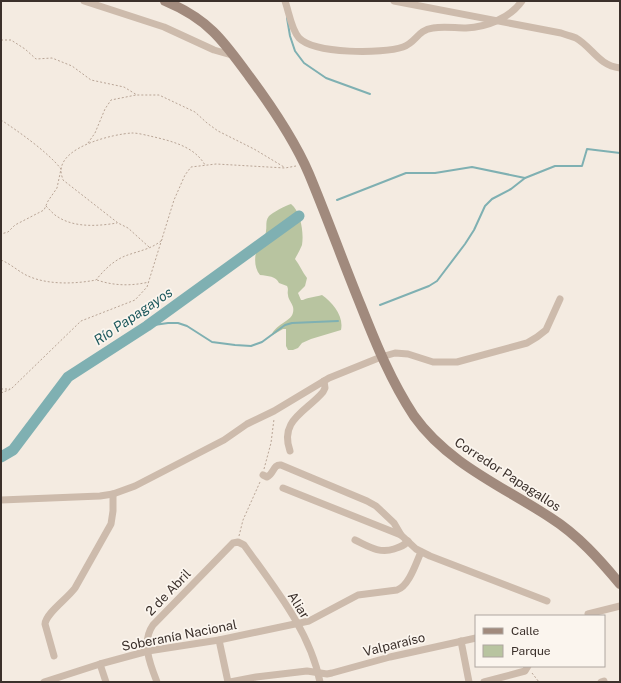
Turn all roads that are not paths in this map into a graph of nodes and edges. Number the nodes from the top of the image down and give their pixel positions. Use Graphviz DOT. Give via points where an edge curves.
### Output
graph roads {
  1 [pos="84,1"];
  2 [pos="165,1"];
  3 [pos="285,1"];
  4 [pos="394,1"];
  5 [pos="522,1"];
  6 [pos="497,21"];
  7 [pos="235,56"];
  8 [pos="620,68"];
  9 [pos="560,299"];
  10 [pos="381,357"];
  11 [pos="324,381"];
  12 [pos="290,451"];
  13 [pos="263,475"];
  14 [pos="283,488"];
  15 [pos="113,494"];
  16 [pos="1,500"];
  17 [pos="401,535"];
  18 [pos="355,540"];
  19 [pos="408,541"];
  20 [pos="246,547"];
  21 [pos="420,552"];
  22 [pos="620,584"];
  23 [pos="547,602"];
  24 [pos="620,606"];
  25 [pos="588,614"];
  26 [pos="297,623"];
  27 [pos="475,638"];
  28 [pos="219,640"];
  29 [pos="461,641"];
  30 [pos="148,651"];
  31 [pos="54,656"];
  32 [pos="100,664"];
  33 [pos="528,668"];
  34 [pos="318,672"];
  35 [pos="44,682"];
  36 [pos="106,682"];
  37 [pos="158,682"];
  38 [pos="229,682"];
  39 [pos="320,682"];
  40 [pos="468,682"];
  41 [pos="484,682"];
  1 -- 7 [label="street" via="164,27 214,50"];
  2 -- 7 [label="main road, Corredor Papagallos" via="200,19"];
  3 -- 6 [label="street" via="298,36 305,43 327,49 388,50 412,43 422,31 431,28 466,28"];
  4 -- 6 [label="street"];
  5 -- 6 [label="street" via="518,8"];
  6 -- 8 [label="street" via="576,38 603,63"];
  7 -- 10 [label="main road, Corredor Papagallos" via="273,109 307,170"];
  9 -- 10 [label="street" via="546,330 527,343 457,362 433,362 408,354 395,353"];
  10 -- 11 [label="street"];
  10 -- 22 [label="main road, Corredor Papagallos" via="405,402 440,446 474,471 553,519 590,550"];
  11 -- 12 [label="street" via="323,392 289,426 286,438"];
  11 -- 15 [label="street" via="216,444 135,486"];
  13 -- 17 [label="street" via="267,477 274,468 281,465 361,498 376,506 394,523"];
  14 -- 17 [label="street"];
  15 -- 16 [label="street"];
  15 -- 31 [label="street" via="111,524 75,588 46,620"];
  17 -- 19 [label="street"];
  18 -- 19 [label="street" via="380,551 400,547"];
  19 -- 21 [label="street"];
  20 -- 26 [label="street, Aliar"];
  20 -- 30 [label="street, 2 de Abril" via="242,543 233,543 153,624 147,637"];
  21 -- 23 [label="street"];
  21 -- 26 [label="street, Soberanía Nacional" via="407,582 400,589 358,595 309,621"];
  24 -- 25 [label="street"];
  26 -- 28 [label="street, Soberanía Nacional"];
  26 -- 34 [label="street, Aliar"];
  27 -- 29 [label="street, Valparaíso"];
  28 -- 30 [label="street, Soberanía Nacional"];
  28 -- 38 [label="street"];
  29 -- 34 [label="street, Valparaíso" via="332,673"];
  29 -- 40 [label="street"];
  30 -- 32 [label="street, Soberanía Nacional"];
  30 -- 37 [label="street, 2 de Abril" via="150,664"];
  32 -- 35 [label="street, Soberanía Nacional"];
  32 -- 36 [label="street"];
  33 -- 41 [label="street"];
  34 -- 38 [label="street, Valparaíso" via="307,671"];
  34 -- 39 [label="street, Aliar"];
}
